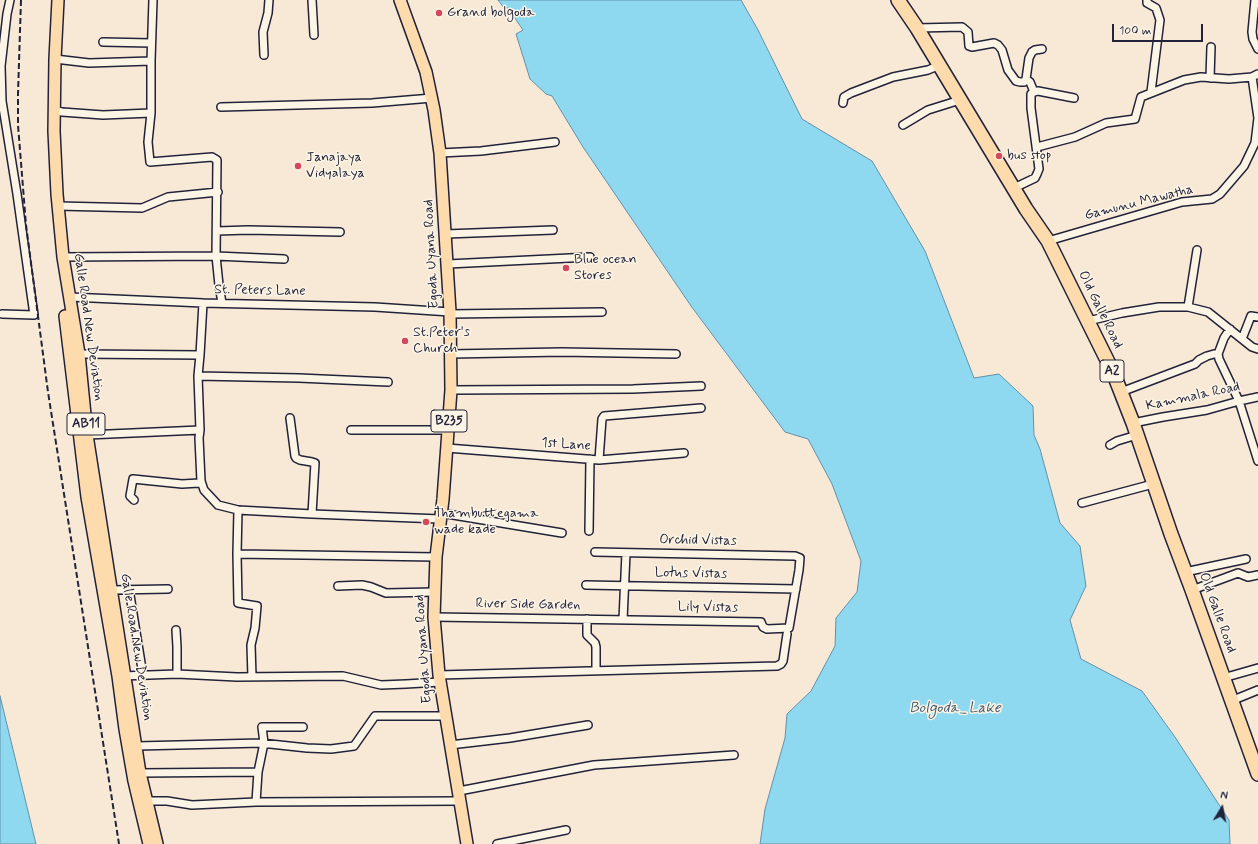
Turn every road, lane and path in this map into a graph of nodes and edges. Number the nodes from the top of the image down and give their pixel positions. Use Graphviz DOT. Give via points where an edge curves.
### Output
graph roads {
  1 [pos="10,0"];
  2 [pos="51,0"];
  3 [pos="58,0"];
  4 [pos="153,0"];
  5 [pos="269,0"];
  6 [pos="312,0"];
  7 [pos="400,0"];
  8 [pos="898,0"];
  9 [pos="1146,0"];
  10 [pos="1255,0"];
  11 [pos="0,10"];
  12 [pos="8,10"];
  13 [pos="917,28"];
  14 [pos="314,35"];
  15 [pos="102,42"];
  16 [pos="152,43"];
  17 [pos="1211,47"];
  18 [pos="1042,49"];
  19 [pos="1258,49"];
  20 [pos="264,55"];
  21 [pos="55,59"];
  22 [pos="151,61"];
  23 [pos="940,65"];
  24 [pos="1255,76"];
  25 [pos="1210,78"];
  26 [pos="1026,80"];
  27 [pos="1034,92"];
  28 [pos="1151,92"];
  29 [pos="432,98"];
  30 [pos="1074,98"];
  31 [pos="960,100"];
  32 [pos="843,103"];
  33 [pos="2,106"];
  34 [pos="221,107"];
  35 [pos="54,110"];
  36 [pos="151,113"];
  37 [pos="903,125"];
  38 [pos="555,142"];
  39 [pos="1256,144"];
  40 [pos="1037,147"];
  41 [pos="440,153"];
  42 [pos="1014,188"];
  43 [pos="218,192"];
  44 [pos="58,206"];
  45 [pos="553,230"];
  46 [pos="217,231"];
  47 [pos="340,232"];
  48 [pos="446,234"];
  49 [pos="1048,241"];
  50 [pos="1197,250"];
  51 [pos="216,256"];
  52 [pos="63,257"];
  53 [pos="590,257"];
  54 [pos="284,259"];
  55 [pos="448,264"];
  56 [pos="70,297"];
  57 [pos="203,303"];
  58 [pos="222,303"];
  59 [pos="1188,307"];
  60 [pos="602,312"];
  61 [pos="450,313"];
  62 [pos="2,314"];
  63 [pos="1258,317"];
  64 [pos="1088,321"];
  65 [pos="1230,329"];
  66 [pos="1242,339"];
  67 [pos="1258,349"];
  68 [pos="79,354"];
  69 [pos="450,354"];
  70 [pos="676,354"];
  71 [pos="1218,354"];
  72 [pos="200,355"];
  73 [pos="198,376"];
  74 [pos="388,382"];
  75 [pos="700,386"];
  76 [pos="450,390"];
  77 [pos="1121,392"];
  78 [pos="1258,397"];
  79 [pos="1239,401"];
  80 [pos="701,408"];
  81 [pos="290,418"];
  82 [pos="1135,429"];
  83 [pos="200,430"];
  84 [pos="351,430"];
  85 [pos="448,430"];
  86 [pos="87,435"];
  87 [pos="1110,445"];
  88 [pos="447,448"];
  89 [pos="684,453"];
  90 [pos="590,459"];
  91 [pos="599,460"];
  92 [pos="1258,461"];
  93 [pos="201,481"];
  94 [pos="1154,484"];
  95 [pos="134,500"];
  96 [pos="1082,503"];
  97 [pos="238,510"];
  98 [pos="312,514"];
  99 [pos="441,516"];
  100 [pos="589,531"];
  101 [pos="562,533"];
  102 [pos="595,552"];
  103 [pos="626,552"];
  104 [pos="237,554"];
  105 [pos="436,558"];
  106 [pos="1246,559"];
  107 [pos="1186,572"];
  108 [pos="1258,575"];
  109 [pos="586,585"];
  110 [pos="338,586"];
  111 [pos="624,586"];
  112 [pos="129,589"];
  113 [pos="168,589"];
  114 [pos="796,589"];
  115 [pos="112,590"];
  116 [pos="1192,590"];
  117 [pos="434,592"];
  118 [pos="434,617"];
  119 [pos="587,619"];
  120 [pos="623,620"];
  121 [pos="176,630"];
  122 [pos="788,631"];
  123 [pos="1258,668"];
  124 [pos="596,670"];
  125 [pos="176,674"];
  126 [pos="143,675"];
  127 [pos="122,676"];
  128 [pos="252,677"];
  129 [pos="439,678"];
  130 [pos="1223,678"];
  131 [pos="1258,690"];
  132 [pos="1231,701"];
  133 [pos="445,716"];
  134 [pos="588,725"];
  135 [pos="303,727"];
  136 [pos="264,743"];
  137 [pos="450,745"];
  138 [pos="137,746"];
  139 [pos="734,755"];
  140 [pos="258,772"];
  141 [pos="140,773"];
  142 [pos="1258,774"];
  143 [pos="460,796"];
  144 [pos="146,801"];
  145 [pos="256,802"];
  146 [pos="566,830"];
  147 [pos="149,844"];
  148 [pos="157,844"];
  149 [pos="467,844"];
  150 [pos="497,844"];
  1 -- 12 [label="street"];
  2 -- 127 [label="main road, Galle Road New Deviation / AB11" via="46,131 50,194 87,497"];
  3 -- 21 [label="main road, Galle Road New Deviation / AB11"];
  4 -- 16 [label="street"];
  5 -- 20 [label="street" via="263,32"];
  6 -- 14 [label="street"];
  7 -- 29 [label="main road, Egoda Uyana Road / B235" via="426,72"];
  8 -- 13 [label="highway, Old Galle Road / A2"];
  9 -- 28 [label="street" via="1156,8 1160,20"];
  10 -- 19 [label="street" via="1252,32"];
  11 -- 12 [label="street"];
  12 -- 33 [label="street" via="1,66"];
  13 -- 23 [label="highway, Old Galle Road / A2"];
  13 -- 26 [label="street" via="962,27 968,32 969,46 994,43 998,45 1012,76 1016,81"];
  15 -- 16 [label="street"];
  16 -- 22 [label="street"];
  17 -- 25 [label="street"];
  18 -- 26 [label="street" via="1035,50 1029,58"];
  21 -- 22 [label="street" via="96,63"];
  21 -- 35 [label="main road, Galle Road New Deviation / AB11"];
  22 -- 36 [label="street"];
  23 -- 31 [label="highway, Old Galle Road / A2"];
  23 -- 32 [label="street" via="893,77 851,93 844,97"];
  24 -- 25 [label="street"];
  24 -- 39 [label="street, Gamunu Mawatha" via="1258,118"];
  25 -- 28 [label="street" via="1184,80"];
  26 -- 27 [label="street" via="1030,82"];
  27 -- 30 [label="street"];
  27 -- 40 [label="street" via="1031,94 1031,108"];
  28 -- 40 [label="street" via="1141,97 1135,119 1106,123 1075,137"];
  29 -- 34 [label="street" via="372,103"];
  29 -- 41 [label="main road, Egoda Uyana Road / B235"];
  31 -- 37 [label="street" via="928,110"];
  31 -- 42 [label="highway, Old Galle Road / A2"];
  33 -- 62 [label="street" via="18,194 34,315"];
  35 -- 36 [label="street" via="103,115"];
  35 -- 44 [label="main road, Galle Road New Deviation / AB11"];
  36 -- 43 [label="street" via="148,142 150,162 212,157 217,160"];
  38 -- 41 [label="street"];
  39 -- 49 [label="street, Gamunu Mawatha" via="1244,166 1220,194 1212,199 1182,202"];
  40 -- 42 [label="street" via="1038,174"];
  41 -- 48 [label="main road, Egoda Uyana Road / B235"];
  42 -- 49 [label="highway, Old Galle Road / A2"];
  43 -- 44 [label="street" via="168,197 142,208"];
  43 -- 46 [label="street"];
  44 -- 52 [label="main road, Galle Road New Deviation / AB11"];
  45 -- 48 [label="street"];
  46 -- 47 [label="street"];
  46 -- 51 [label="street"];
  48 -- 55 [label="main road, Egoda Uyana Road / B235"];
  49 -- 64 [label="highway, Old Galle Road / A2"];
  50 -- 59 [label="street"];
  51 -- 52 [label="street"];
  51 -- 54 [label="street"];
  51 -- 58 [label="street"];
  52 -- 56 [label="main road, Galle Road New Deviation / AB11"];
  53 -- 55 [label="street"];
  55 -- 61 [label="main road, Egoda Uyana Road / B235"];
  56 -- 57 [label="street, St. Peters Lane"];
  56 -- 68 [label="main road, Galle Road New Deviation / AB11"];
  57 -- 58 [label="street, St. Peters Lane"];
  57 -- 72 [label="street"];
  58 -- 61 [label="street, St. Peters Lane" via="367,307"];
  59 -- 64 [label="street" via="1158,307"];
  59 -- 65 [label="street" via="1208,312"];
  60 -- 61 [label="street, St. Peters Lane"];
  61 -- 69 [label="main road, Egoda Uyana Road / B235"];
  63 -- 66 [label="street" via="1251,316"];
  64 -- 77 [label="highway, Old Galle Road / A2"];
  65 -- 66 [label="street"];
  65 -- 71 [label="street"];
  66 -- 67 [label="street"];
  68 -- 72 [label="street"];
  68 -- 86 [label="main road, Galle Road New Deviation / AB11"];
  69 -- 70 [label="street"];
  69 -- 76 [label="main road, Egoda Uyana Road / B235"];
  71 -- 77 [label="street" via="1207,356 1195,364"];
  71 -- 79 [label="street"];
  72 -- 73 [label="street"];
  73 -- 74 [label="street"];
  73 -- 83 [label="street"];
  75 -- 76 [label="street"];
  76 -- 85 [label="main road, Egoda Uyana Road / B235"];
  77 -- 82 [label="highway, Old Galle Road / A2"];
  78 -- 79 [label="street, Kammala Road"];
  79 -- 82 [label="street, Kammala Road" via="1207,410 1163,417"];
  79 -- 92 [label="street"];
  80 -- 91 [label="street" via="604,416"];
  81 -- 98 [label="street" via="295,456 300,460 314,463"];
  82 -- 87 [label="street, Kammala Road"];
  82 -- 94 [label="highway, Old Galle Road / A2"];
  83 -- 86 [label="street"];
  83 -- 93 [label="street"];
  84 -- 85 [label="street"];
  85 -- 88 [label="main road, Egoda Uyana Road / B235"];
  86 -- 115 [label="main road, Galle Road New Deviation / AB11"];
  88 -- 90 [label="street, 1st Lane"];
  88 -- 99 [label="main road, Egoda Uyana Road / B235"];
  89 -- 91 [label="street, 1st Lane"];
  90 -- 91 [label="street, 1st Lane"];
  90 -- 100 [label="street"];
  93 -- 95 [label="street" via="199,484 182,484 133,479 130,496"];
  93 -- 97 [label="street" via="204,490 218,505"];
  94 -- 96 [label="street"];
  94 -- 107 [label="highway, Old Galle Road / A2"];
  97 -- 98 [label="street"];
  97 -- 104 [label="street"];
  98 -- 99 [label="street"];
  99 -- 101 [label="street"];
  99 -- 105 [label="main road, Egoda Uyana Road / B235"];
  102 -- 103 [label="street, Orchid Vistas"];
  103 -- 111 [label="street"];
  103 -- 114 [label="street, Orchid Vistas" via="795,556 800,558"];
  104 -- 105 [label="street"];
  104 -- 128 [label="street" via="238,603 257,606 251,645"];
  105 -- 117 [label="main road, Egoda Uyana Road / B235"];
  106 -- 107 [label="street"];
  107 -- 116 [label="highway, Old Galle Road / A2"];
  108 -- 116 [label="street" via="1248,577 1238,573"];
  109 -- 111 [label="street, Lotus Vistas"];
  110 -- 117 [label="street" via="362,585 386,592"];
  111 -- 114 [label="street, Lotus Vistas"];
  111 -- 120 [label="street"];
  112 -- 113 [label="street"];
  112 -- 115 [label="street"];
  112 -- 126 [label="street"];
  114 -- 122 [label="street"];
  115 -- 127 [label="main road, Galle Road New Deviation / AB11"];
  116 -- 130 [label="highway, Old Galle Road / A2"];
  117 -- 118 [label="main road, Egoda Uyana Road / B235"];
  118 -- 119 [label="street, River Side Garden"];
  118 -- 129 [label="main road, Egoda Uyana Road / B235"];
  119 -- 120 [label="street, River Side Garden"];
  119 -- 124 [label="street" via="587,635 596,647"];
  120 -- 122 [label="street, Lily Vistas" via="761,622 767,629"];
  121 -- 125 [label="street"];
  122 -- 124 [label="street" via="783,661 777,666"];
  123 -- 130 [label="street"];
  124 -- 129 [label="street"];
  125 -- 126 [label="street"];
  125 -- 128 [label="street"];
  126 -- 127 [label="street"];
  127 -- 138 [label="main road, Galle Road New Deviation / AB11"];
  127 -- 147 [label="main road, Galle Road New Deviation / AB11" via="125,729"];
  128 -- 129 [label="street" via="342,676 381,685 406,684"];
  129 -- 133 [label="main road, Egoda Uyana Road / B235"];
  130 -- 132 [label="highway, Old Galle Road / A2"];
  131 -- 132 [label="street"];
  132 -- 142 [label="highway, Old Galle Road / A2"];
  133 -- 136 [label="street" via="375,716 354,746 331,749"];
  133 -- 137 [label="main road, Egoda Uyana Road / B235"];
  134 -- 137 [label="street"];
  135 -- 136 [label="street" via="262,727"];
  136 -- 138 [label="street"];
  136 -- 140 [label="street"];
  137 -- 143 [label="main road, Egoda Uyana Road / B235"];
  138 -- 141 [label="main road, Galle Road New Deviation / AB11"];
  139 -- 143 [label="street" via="594,765"];
  140 -- 141 [label="street"];
  140 -- 145 [label="street"];
  141 -- 144 [label="main road, Galle Road New Deviation / AB11"];
  143 -- 145 [label="street"];
  143 -- 149 [label="main road, Egoda Uyana Road / B235"];
  144 -- 145 [label="street" via="192,805"];
  144 -- 148 [label="main road, Galle Road New Deviation / AB11"];
  146 -- 150 [label="street"];
}
